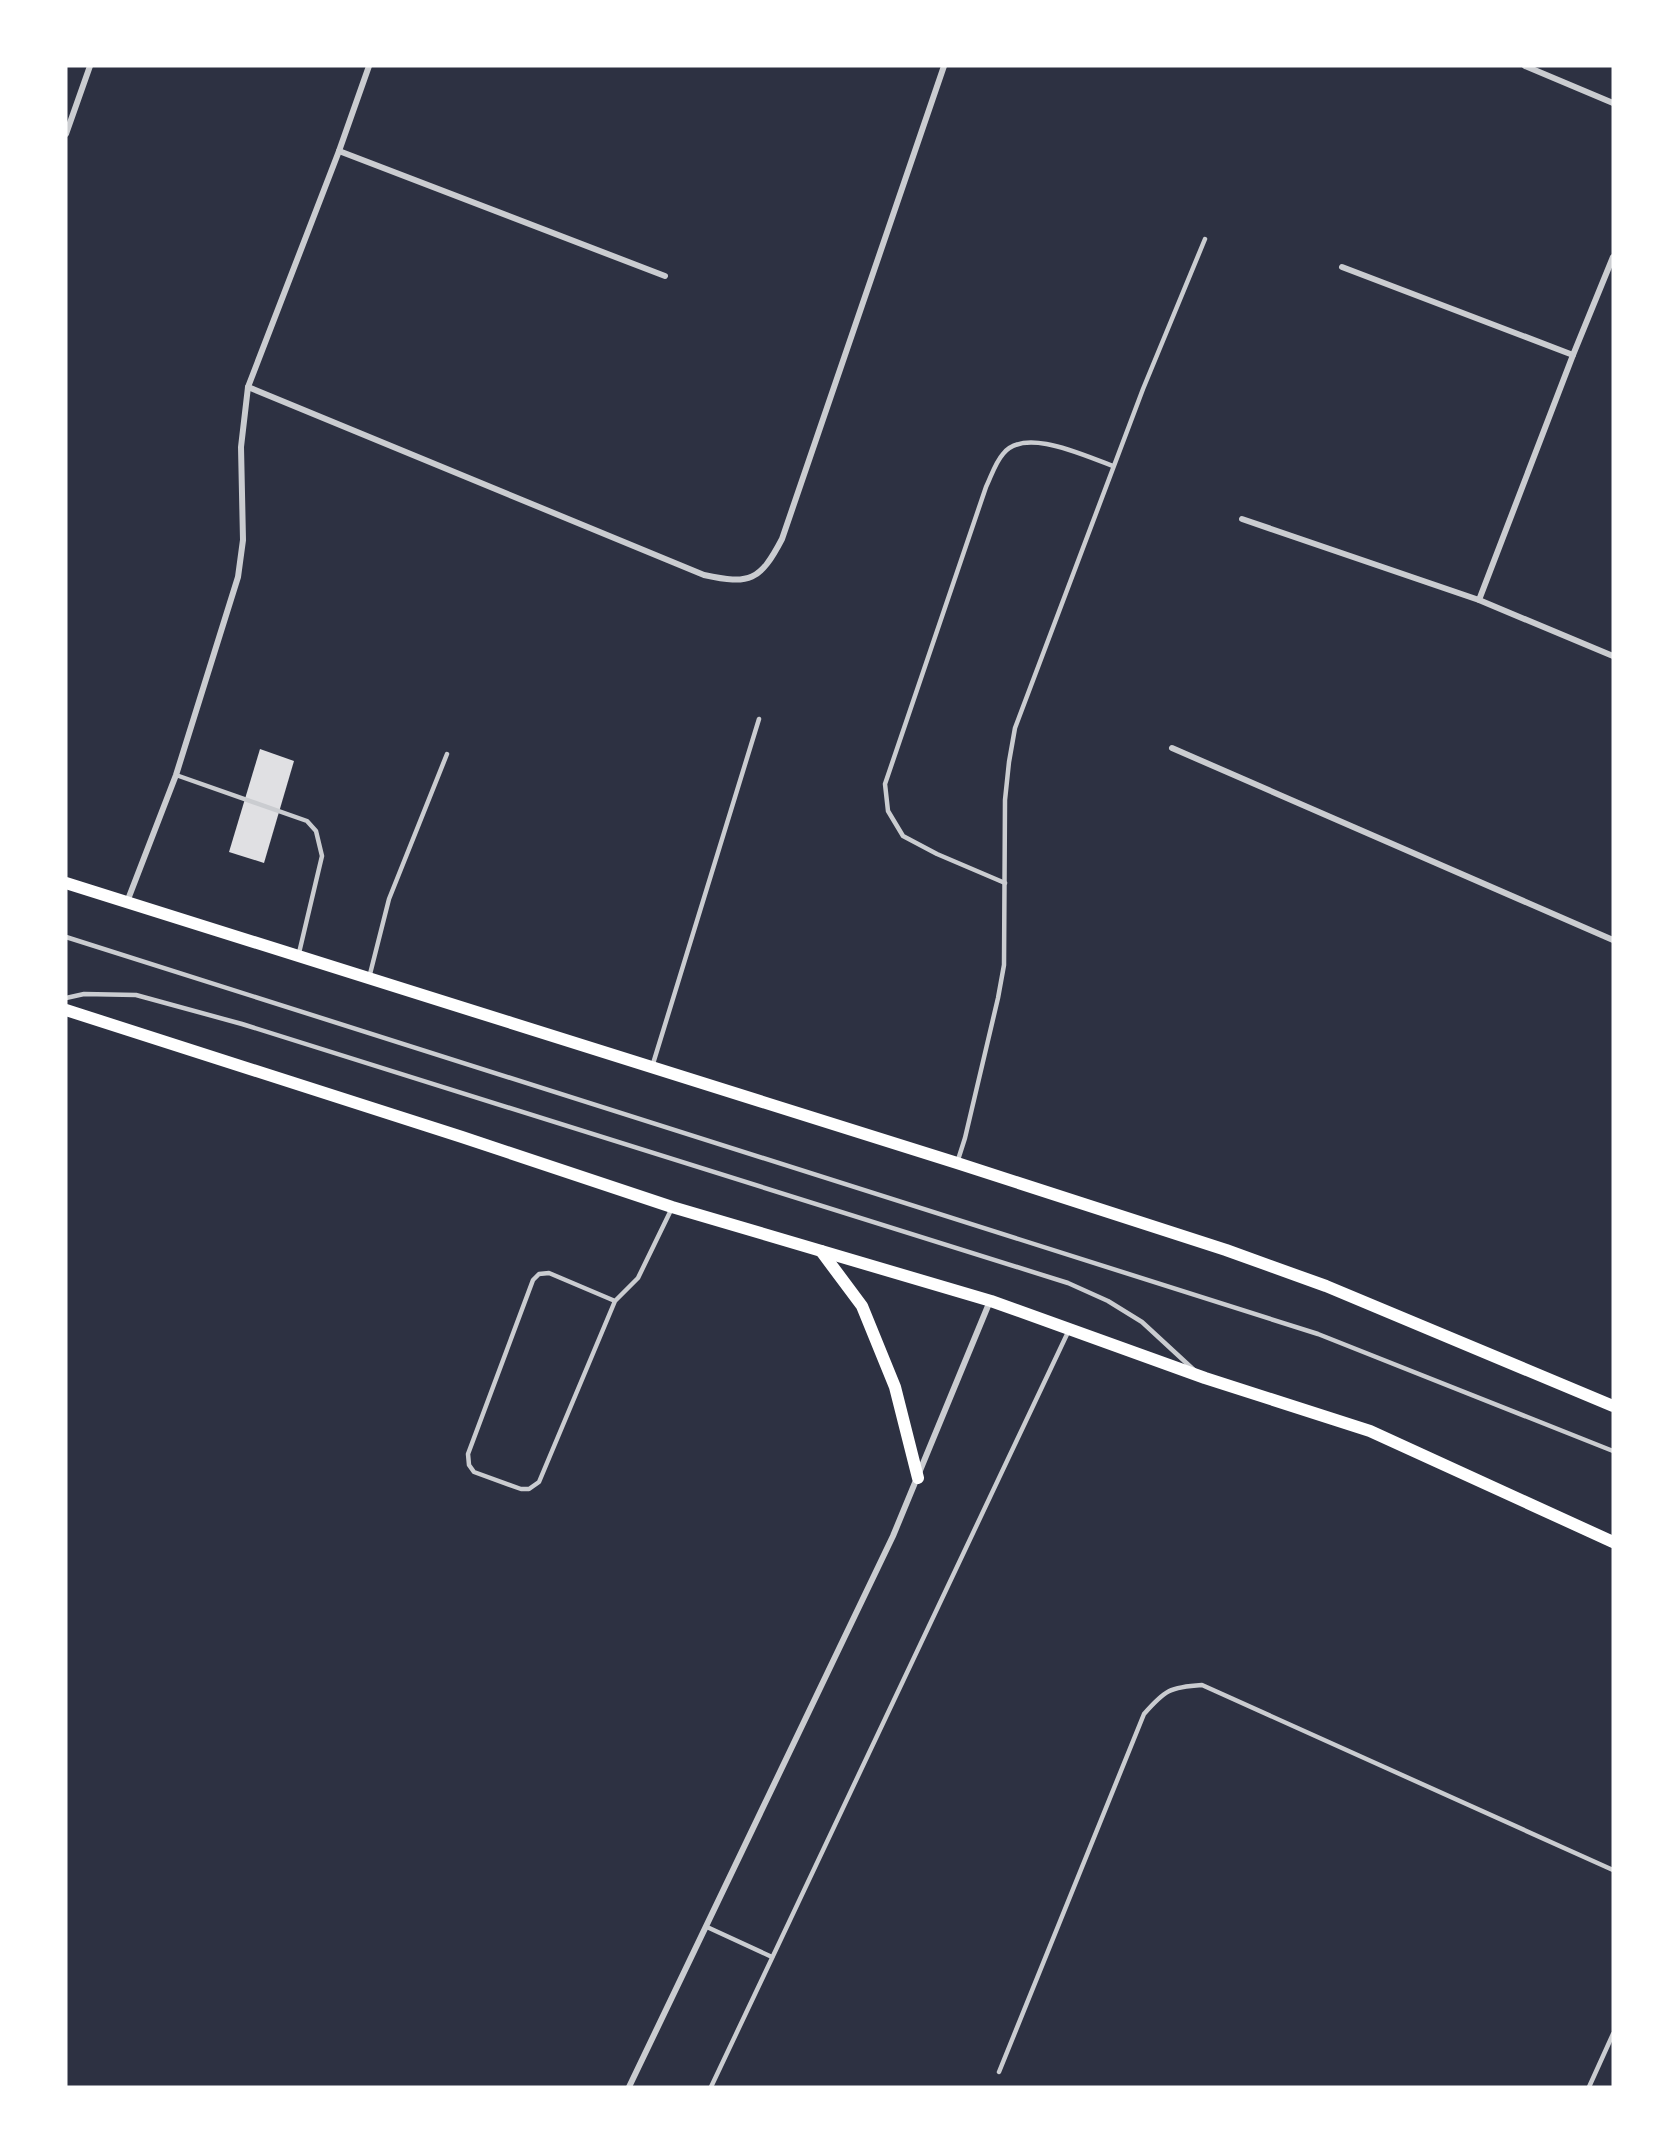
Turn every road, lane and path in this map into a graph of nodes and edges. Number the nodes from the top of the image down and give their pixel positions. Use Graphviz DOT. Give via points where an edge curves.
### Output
graph roads {
  1 [pos="90,66"];
  2 [pos="369,66"];
  3 [pos="944,66"];
  4 [pos="1525,66"];
  5 [pos="1613,103"];
  6 [pos="66,134"];
  7 [pos="339,151"];
  8 [pos="1205,239"];
  9 [pos="1613,257"];
  10 [pos="1342,267"];
  11 [pos="665,276"];
  12 [pos="1573,355"];
  13 [pos="248,387"];
  14 [pos="1113,466"];
  15 [pos="1242,519"];
  16 [pos="1479,600"];
  17 [pos="1613,656"];
  18 [pos="759,719"];
  19 [pos="1172,747"];
  20 [pos="447,754"];
  21 [pos="176,775"];
  22 [pos="66,883"];
  23 [pos="1005,883"];
  24 [pos="127,902"];
  25 [pos="66,937"];
  26 [pos="1613,940"];
  27 [pos="298,956"];
  28 [pos="369,978"];
  29 [pos="66,998"];
  30 [pos="66,1010"];
  31 [pos="652,1067"];
  32 [pos="957,1163"];
  33 [pos="672,1207"];
  34 [pos="821,1251"];
  35 [pos="615,1301"];
  36 [pos="991,1301"];
  37 [pos="1069,1330"];
  38 [pos="1205,1378"];
  39 [pos="1613,1406"];
  40 [pos="1613,1451"];
  41 [pos="918,1478"];
  42 [pos="1613,1542"];
  43 [pos="1613,1870"];
  44 [pos="707,1927"];
  45 [pos="772,1957"];
  46 [pos="1613,2034"];
  47 [pos="999,2072"];
  48 [pos="629,2087"];
  49 [pos="711,2087"];
  50 [pos="1589,2087"];
  1 -- 6 [label="street"];
  2 -- 7 [label="street"];
  3 -- 13 [label="street" via="782,539 769,564 758,575 728,580 704,575"];
  4 -- 5 [label="street"];
  7 -- 11 [label="street"];
  7 -- 13 [label="street"];
  8 -- 14 [label="lane"];
  9 -- 12 [label="street"];
  10 -- 12 [label="street"];
  12 -- 16 [label="street"];
  13 -- 21 [label="street" via="241,447 243,540 238,577"];
  14 -- 23 [label="lane" via="1015,728 1005,800"];
  14 -- 23 [label="lane" via="1041,442 1015,445 1003,453 986,487 885,784 888,811 903,836 937,855"];
  15 -- 16 [label="street"];
  16 -- 17 [label="street"];
  18 -- 31 [label="lane"];
  19 -- 26 [label="street"];
  20 -- 28 [label="lane" via="389,898"];
  21 -- 24 [label="street"];
  21 -- 27 [label="lane" via="307,821 316,831 322,856"];
  22 -- 24 [label="main road"];
  23 -- 32 [label="lane" via="1005,947 1000,987"];
  24 -- 27 [label="main road"];
  25 -- 40 [label="lane" via="1318,1334"];
  27 -- 28 [label="main road"];
  28 -- 31 [label="main road"];
  29 -- 38 [label="lane" via="84,994 136,995 242,1024 1068,1283 1142,1322"];
  30 -- 33 [label="main road"];
  31 -- 32 [label="main road"];
  32 -- 39 [label="main road" via="1326,1286"];
  33 -- 34 [label="main road"];
  33 -- 35 [label="lane" via="638,1278"];
  34 -- 36 [label="main road"];
  34 -- 41 [label="main road" via="862,1306 895,1387"];
  35 -- 35 [label="lane" via="539,1482 530,1489 521,1489 474,1472 468,1454 533,1280 549,1273"];
  36 -- 37 [label="main road"];
  36 -- 41 [label="street"];
  37 -- 38 [label="main road"];
  37 -- 45 [label="lane"];
  38 -- 42 [label="main road" via="1370,1431"];
  41 -- 44 [label="street"];
  43 -- 47 [label="lane" via="1202,1685 1182,1686 1160,1695 1144,1714"];
  44 -- 45 [label="lane"];
  44 -- 48 [label="street"];
  45 -- 49 [label="lane"];
  46 -- 50 [label="lane"];
}
